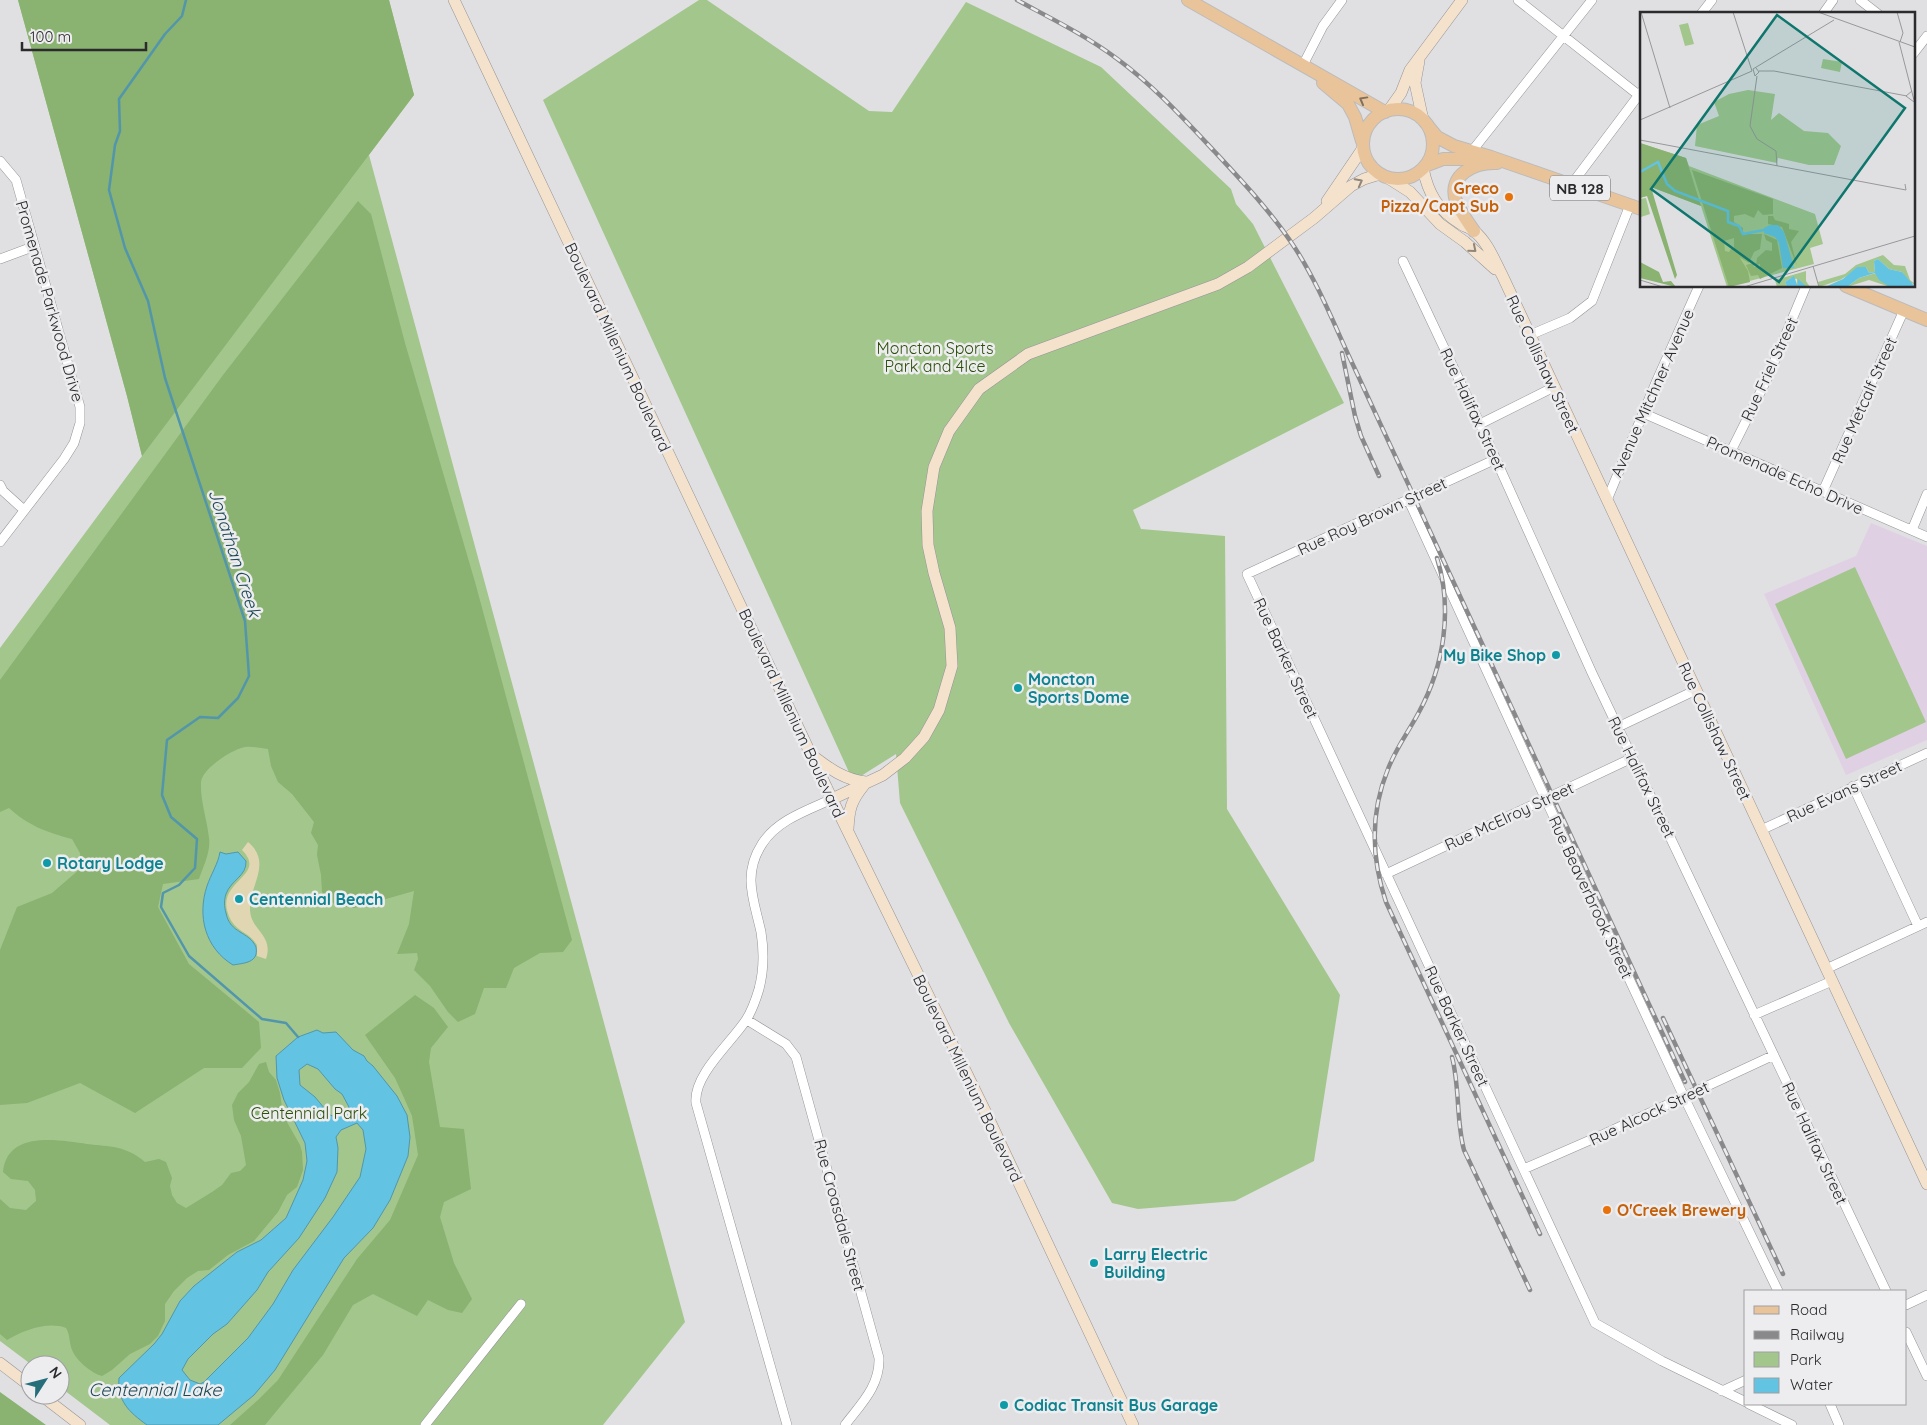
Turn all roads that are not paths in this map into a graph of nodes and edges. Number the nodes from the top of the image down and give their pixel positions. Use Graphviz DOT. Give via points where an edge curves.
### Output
graph roads {
  1 [pos="454,0"];
  2 [pos="1342,0"];
  3 [pos="1462,0"];
  4 [pos="1518,0"];
  5 [pos="1592,0"];
  6 [pos="1712,0"];
  7 [pos="1833,0"];
  8 [pos="1860,0"];
  9 [pos="1191,1"];
  10 [pos="1703,12"];
  11 [pos="1824,12"];
  12 [pos="1875,12"];
  13 [pos="1927,36"];
  14 [pos="1564,37"];
  15 [pos="1916,43"];
  16 [pos="1422,52"];
  17 [pos="1303,65"];
  18 [pos="1640,95"];
  19 [pos="1387,111"];
  20 [pos="1425,123"];
  21 [pos="1363,145"];
  22 [pos="1472,152"];
  23 [pos="0,161"];
  24 [pos="1502,164"];
  25 [pos="1518,166"];
  26 [pos="1424,167"];
  27 [pos="1384,176"];
  28 [pos="1571,185"];
  29 [pos="1636,207"];
  30 [pos="1314,218"];
  31 [pos="1474,231"];
  32 [pos="35,246"];
  33 [pos="0,259"];
  34 [pos="1403,261"];
  35 [pos="1503,277"];
  36 [pos="1698,288"];
  37 [pos="1805,288"];
  38 [pos="1851,288"];
  39 [pos="1904,310"];
  40 [pos="1927,320"];
  41 [pos="1530,335"];
  42 [pos="1554,387"];
  43 [pos="1643,413"];
  44 [pos="1480,424"];
  45 [pos="1731,451"];
  46 [pos="1496,459"];
  47 [pos="0,485"];
  48 [pos="1823,491"];
  49 [pos="1927,494"];
  50 [pos="1408,499"];
  51 [pos="1607,500"];
  52 [pos="24,510"];
  53 [pos="1912,530"];
  54 [pos="1927,537"];
  55 [pos="0,542"];
  56 [pos="1247,574"];
  57 [pos="1696,690"];
  58 [pos="1618,726"];
  59 [pos="1927,752"];
  60 [pos="811,755"];
  61 [pos="1632,758"];
  62 [pos="866,782"];
  63 [pos="1853,786"];
  64 [pos="832,799"];
  65 [pos="1546,800"];
  66 [pos="1761,830"];
  67 [pos="848,831"];
  68 [pos="1386,874"];
  69 [pos="1927,922"];
  70 [pos="1918,926"];
  71 [pos="1826,969"];
  72 [pos="1832,981"];
  73 [pos="1754,1015"];
  74 [pos="747,1020"];
  75 [pos="1774,1055"];
  76 [pos="1684,1097"];
  77 [pos="1524,1169"];
  78 [pos="1927,1184"];
  79 [pos="1778,1290"];
  80 [pos="1886,1290"];
  81 [pos="1927,1295"];
  82 [pos="521,1304"];
  83 [pos="1907,1305"];
  84 [pos="1907,1334"];
  85 [pos="0,1363"];
  86 [pos="1927,1376"];
  87 [pos="20,1378"];
  88 [pos="1744,1381"];
  89 [pos="1722,1391"];
  90 [pos="1744,1402"];
  91 [pos="54,1405"];
  92 [pos="1751,1405"];
  93 [pos="1830,1405"];
  94 [pos="80,1425"];
  95 [pos="425,1425"];
  96 [pos="787,1425"];
  97 [pos="845,1425"];
  98 [pos="1133,1425"];
  99 [pos="1792,1425"];
  100 [pos="1839,1425"];
  1 -- 60 [label="street, Boulevard Millenium Boulevard"];
  2 -- 17 [label="street" via="1323,26"];
  3 -- 16 [label="street"];
  4 -- 14 [label="street"];
  5 -- 14 [label="street"];
  6 -- 10 [label="street"];
  7 -- 11 [label="street"];
  8 -- 12 [label="street"];
  9 -- 17 [label="main road"];
  13 -- 15 [label="street"];
  14 -- 18 [label="street"];
  14 -- 22 [label="street"];
  16 -- 19 [label="street" via="1400,95"];
  16 -- 20 [label="street" via="1415,83"];
  19 -- 17 [label="main road, one-way"];
  17 -- 21 [label="main road" via="1348,104"];
  18 -- 28 [label="street"];
  19 -- 20 [label="main road" via="1406,110"];
  19 -- 21 [label="main road" via="1372,121 1364,133"];
  20 -- 22 [label="main road, NB 128" via="1445,142"];
  20 -- 26 [label="main road" via="1433,143"];
  21 -- 27 [label="main road" via="1368,163"];
  21 -- 30 [label="street"];
  22 -- 25 [label="main road, NB 128"];
  23 -- 32 [label="street, Promenade Parkwood Drive" via="16,180"];
  24 -- 25 [label="main road, NB 128"];
  24 -- 26 [label="main road, NB 128" via="1466,158 1443,159"];
  24 -- 31 [label="main road" via="1485,162 1469,168 1455,187 1456,201"];
  25 -- 28 [label="main road, NB 128"];
  26 -- 27 [label="main road" via="1403,179"];
  26 -- 31 [label="street, Rue Collishaw Street" via="1434,201 1460,224"];
  30 -- 27 [label="street, one-way" via="1351,186 1364,179"];
  27 -- 35 [label="street, Rue Collishaw Street, one-way" via="1410,192 1440,224 1474,249"];
  28 -- 29 [label="main road, NB 128"];
  29 -- 41 [label="street" via="1592,301 1570,318"];
  30 -- 62 [label="street" via="1248,267 1218,284 1028,354 979,388 949,432 934,467 927,510 928,546 950,628 952,666 939,710 924,737 905,758 883,775"];
  31 -- 35 [label="street, Rue Collishaw Street" via="1488,248"];
  32 -- 33 [label="street"];
  32 -- 52 [label="street, Promenade Parkwood Drive" via="80,407 80,423 74,443 64,459"];
  34 -- 44 [label="street, Rue Halifax Street"];
  35 -- 41 [label="street, Rue Collishaw Street"];
  36 -- 43 [label="street, Avenue Mitchner Avenue"];
  37 -- 45 [label="street, Rue Friel Street" via="1767,378"];
  38 -- 39 [label="main road"];
  39 -- 40 [label="main road"];
  39 -- 48 [label="street, Rue Metcalf Street"];
  41 -- 42 [label="street, Rue Collishaw Street"];
  42 -- 44 [label="street"];
  42 -- 51 [label="street, Rue Collishaw Street"];
  43 -- 45 [label="street, Promenade Echo Drive"];
  43 -- 51 [label="street, Avenue Mitchner Avenue"];
  44 -- 46 [label="street, Rue Halifax Street"];
  45 -- 48 [label="street, Promenade Echo Drive"];
  46 -- 50 [label="street, Rue Roy Brown Street"];
  46 -- 58 [label="street, Rue Halifax Street"];
  47 -- 52 [label="street"];
  48 -- 53 [label="street, Promenade Echo Drive"];
  49 -- 53 [label="street"];
  50 -- 56 [label="street, Rue Roy Brown Street"];
  50 -- 65 [label="street, Rue Beaverbrook Street"];
  51 -- 57 [label="street, Rue Collishaw Street"];
  52 -- 55 [label="street, Promenade Parkwood Drive"];
  53 -- 54 [label="street, Promenade Echo Drive"];
  56 -- 68 [label="street, Rue Barker Street"];
  57 -- 58 [label="street"];
  57 -- 66 [label="street, Rue Collishaw Street"];
  58 -- 61 [label="street, Rue Halifax Street"];
  59 -- 63 [label="street, Rue Evans Street"];
  60 -- 62 [label="street" via="845,778"];
  60 -- 64 [label="street, Boulevard Millenium Boulevard"];
  61 -- 65 [label="street, Rue McElroy Street"];
  61 -- 73 [label="street, Rue Halifax Street"];
  62 -- 64 [label="street"];
  62 -- 67 [label="street" via="849,810"];
  63 -- 66 [label="street, Rue Evans Street"];
  63 -- 70 [label="street"];
  64 -- 67 [label="street, Boulevard Millenium Boulevard"];
  64 -- 74 [label="street" via="786,820 762,843 754,859 751,894 762,945 762,976"];
  65 -- 68 [label="street, Rue McElroy Street"];
  65 -- 76 [label="street, Rue Beaverbrook Street"];
  66 -- 71 [label="street, Rue Collishaw Street"];
  67 -- 98 [label="street, Boulevard Millenium Boulevard"];
  68 -- 77 [label="street, Rue Barker Street"];
  69 -- 70 [label="street"];
  70 -- 71 [label="street"];
  71 -- 72 [label="street, Rue Collishaw Street"];
  72 -- 73 [label="street"];
  72 -- 78 [label="street, Rue Collishaw Street"];
  73 -- 75 [label="street, Rue Halifax Street"];
  74 -- 96 [label="street" via="701,1079 695,1094"];
  74 -- 97 [label="street, Rue Croasdale Street" via="786,1044 796,1057 879,1358 880,1369 872,1390"];
  75 -- 76 [label="street, Rue Alcock Street"];
  75 -- 80 [label="street, Rue Halifax Street"];
  76 -- 77 [label="street, Rue Alcock Street"];
  76 -- 79 [label="street, Rue Beaverbrook Street"];
  77 -- 89 [label="street, Rue Barker Street" via="1595,1323"];
  81 -- 83 [label="street"];
  82 -- 95 [label="street"];
  84 -- 86 [label="street"];
  85 -- 87 [label="street"];
  88 -- 89 [label="street"];
  89 -- 90 [label="street, Rue Barker Street"];
  91 -- 94 [label="street"];
  92 -- 99 [label="street, Rue Barker Street"];
  93 -- 100 [label="street"];
}
